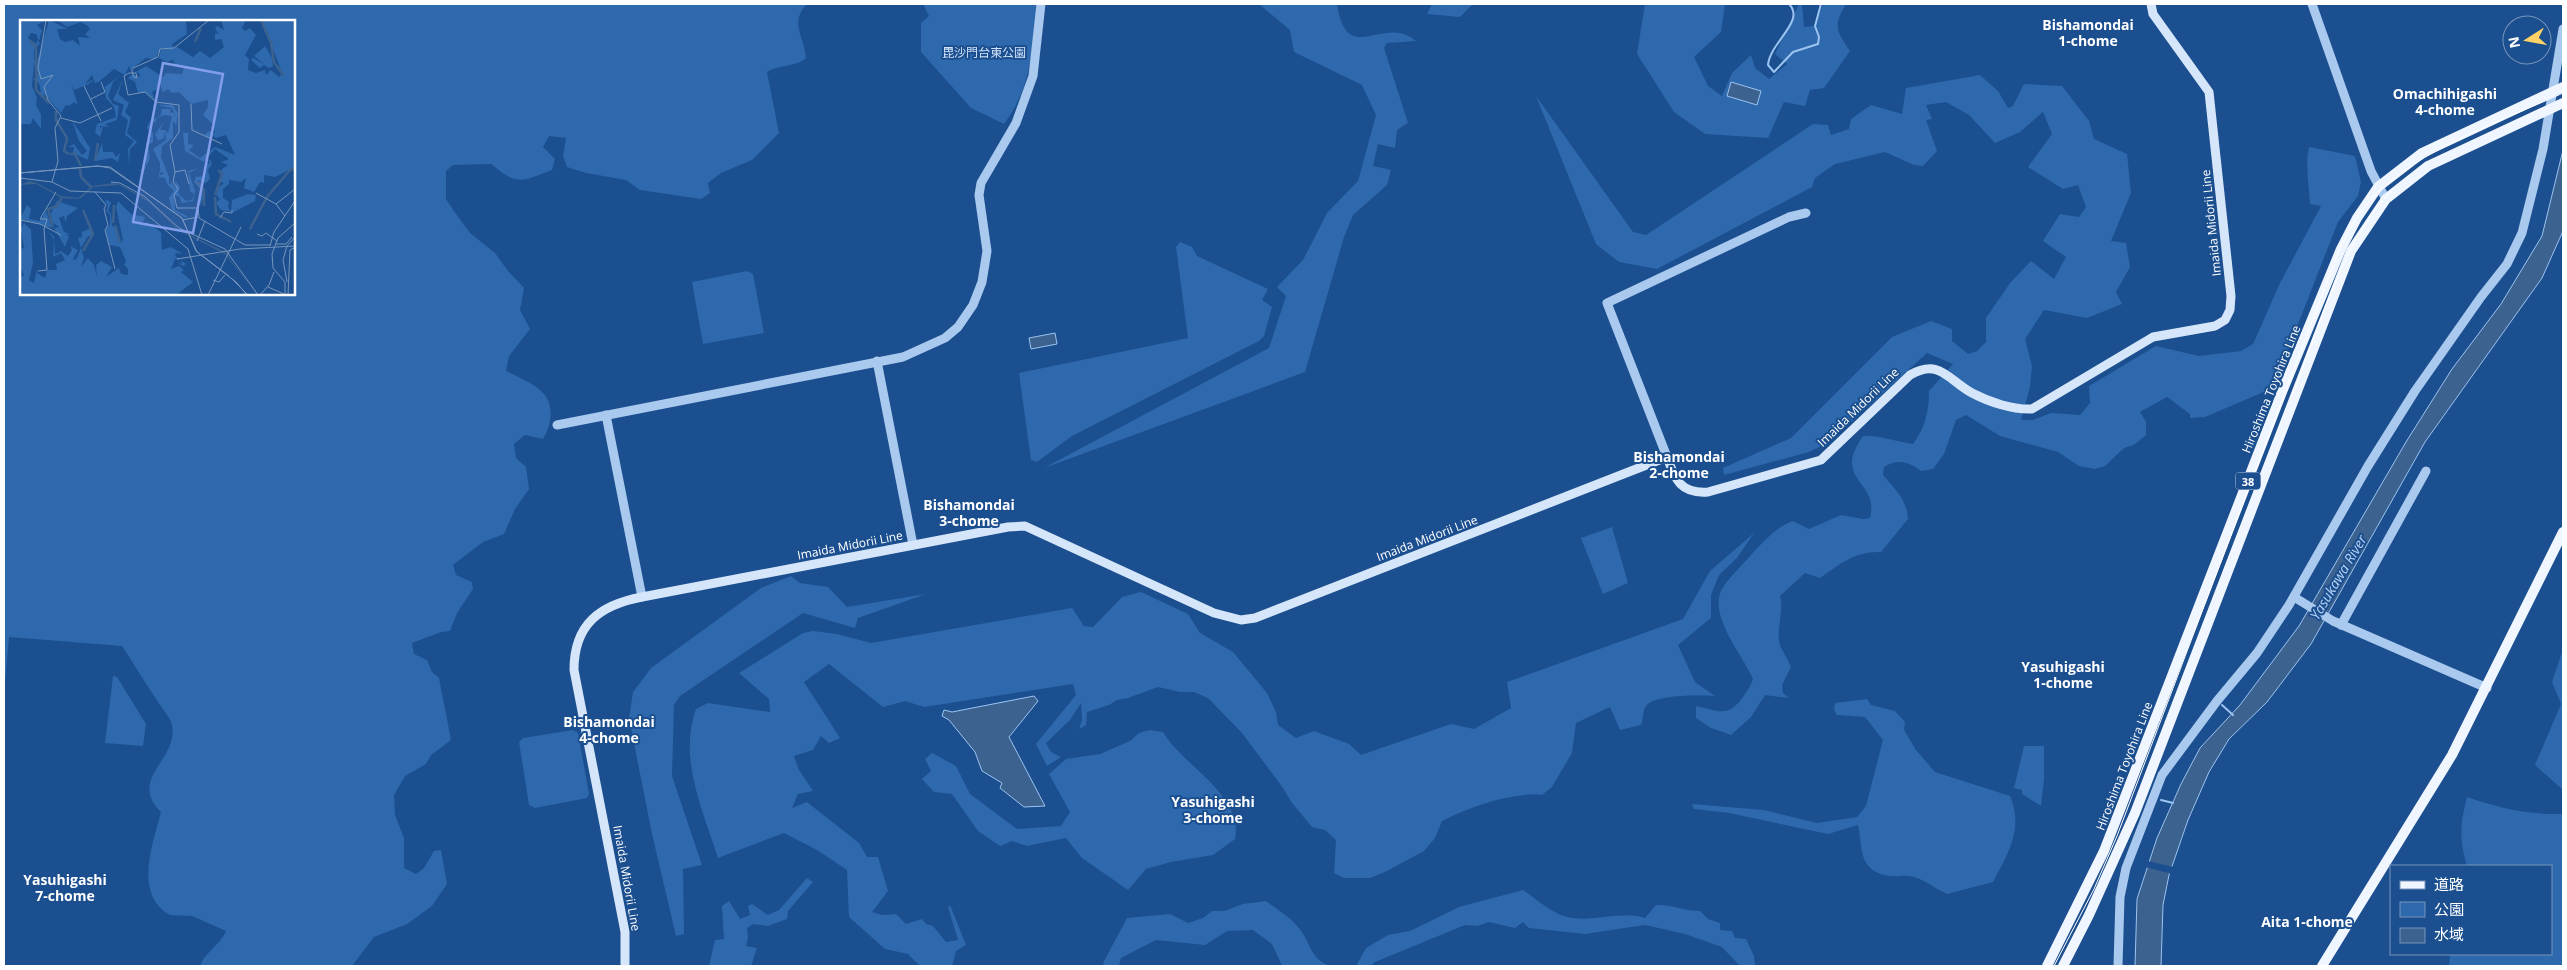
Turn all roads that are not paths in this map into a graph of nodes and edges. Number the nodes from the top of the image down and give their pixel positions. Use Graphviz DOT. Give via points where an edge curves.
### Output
graph roads {
  1 [pos="1041,4"];
  2 [pos="2151,4"];
  3 [pos="2312,4"];
  4 [pos="2563,29"];
  5 [pos="2557,90"];
  6 [pos="2556,107"];
  7 [pos="2378,187"];
  8 [pos="2386,199"];
  9 [pos="1806,213"];
  10 [pos="877,361"];
  11 [pos="606,415"];
  12 [pos="557,425"];
  13 [pos="1667,457"];
  14 [pos="2426,471"];
  15 [pos="2563,532"];
  16 [pos="913,545"];
  17 [pos="642,597"];
  18 [pos="2296,598"];
  19 [pos="2339,624"];
  20 [pos="2486,688"];
  21 [pos="625,966"];
  22 [pos="2047,966"];
  23 [pos="2063,966"];
  24 [pos="2118,966"];
  25 [pos="2322,966"];
  1 -- 10 [label="street" via="1033,76 1016,123 981,183 979,195 987,251 982,282 973,305 945,338 903,358"];
  2 -- 13 [label="main road, Imaida Midorii Line" via="2153,14 2208,92 2231,296 2225,320 2208,328 2153,336 2032,409 2020,410 1972,393 1934,368 1920,369 1821,460 1708,492 1696,493 1686,489 1674,477"];
  3 -- 7 [label="street"];
  4 -- 5 [label="street"];
  5 -- 6 [label="street"];
  5 -- 7 [label="main road, Hiroshima Toyohira Line / 38" via="2436,145"];
  6 -- 8 [label="main road, Hiroshima Toyohira Line / 38" via="2428,166"];
  6 -- 18 [label="street" via="2522,232 2507,264 2415,391 2368,466"];
  7 -- 8 [label="street"];
  7 -- 22 [label="main road, Hiroshima Toyohira Line / 38" via="2341,248 2121,810 2077,909"];
  8 -- 23 [label="main road, Hiroshima Toyohira Line / 38" via="2351,251 2135,813"];
  9 -- 13 [label="street" via="1788,217 1607,304"];
  10 -- 11 [label="street"];
  10 -- 16 [label="street"];
  11 -- 12 [label="street"];
  11 -- 17 [label="street"];
  13 -- 16 [label="main road, Imaida Midorii Line" via="1255,618 1241,620 1214,613 1025,526"];
  14 -- 19 [label="street"];
  15 -- 20 [label="main road"];
  16 -- 17 [label="main road, Imaida Midorii Line"];
  17 -- 21 [label="main road, Imaida Midorii Line" via="614,604 595,616 584,630 574,656 625,932"];
  18 -- 19 [label="street"];
  18 -- 24 [label="street" via="2162,775 2126,868 2120,897"];
  19 -- 20 [label="street"];
  20 -- 25 [label="main road" via="2452,755"];
}
